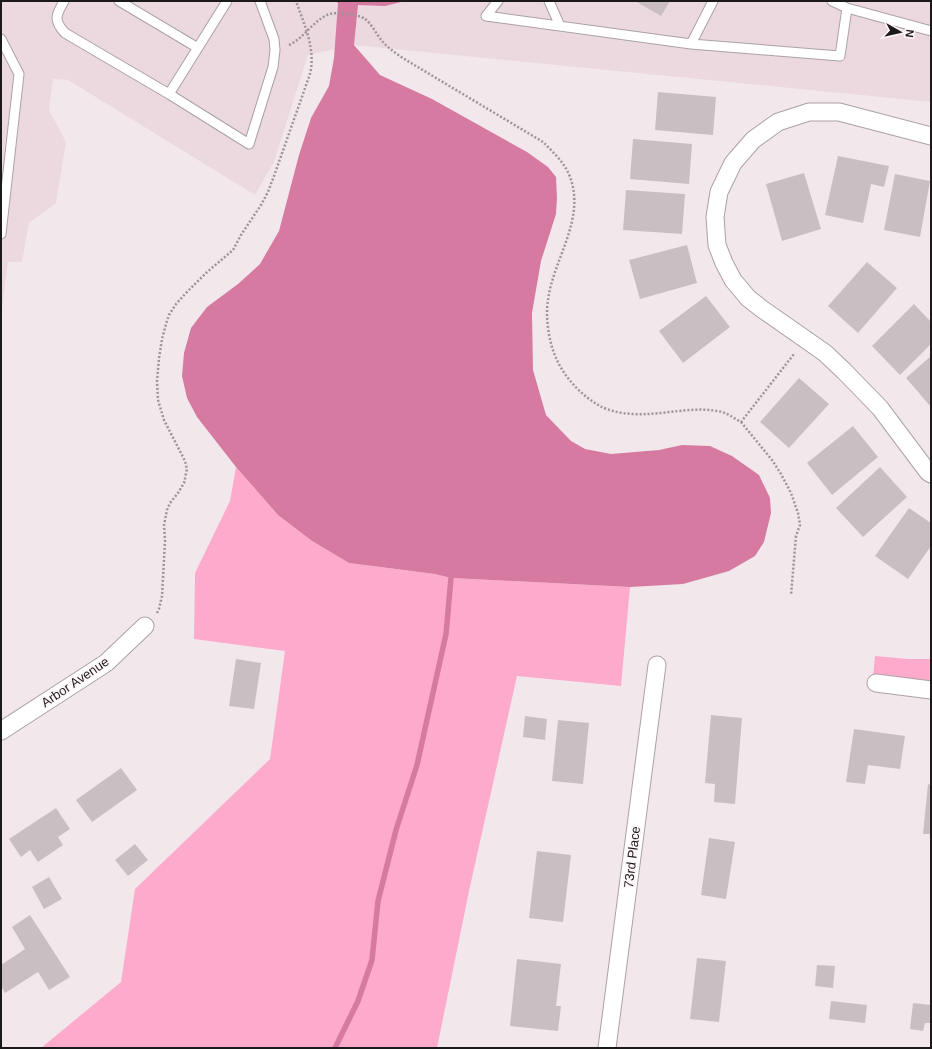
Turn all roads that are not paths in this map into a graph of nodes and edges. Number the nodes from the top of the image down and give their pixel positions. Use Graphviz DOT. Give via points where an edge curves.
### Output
graph roads {
  1 [pos="64,1"];
  2 [pos="119,1"];
  3 [pos="227,1"];
  4 [pos="260,1"];
  5 [pos="498,1"];
  6 [pos="549,1"];
  7 [pos="713,1"];
  8 [pos="832,1"];
  9 [pos="847,8"];
  10 [pos="560,26"];
  11 [pos="931,31"];
  12 [pos="1,39"];
  13 [pos="691,44"];
  14 [pos="198,48"];
  15 [pos="169,94"];
  16 [pos="931,136"];
  17 [pos="1,234"];
  18 [pos="931,474"];
  19 [pos="145,626"];
  20 [pos="656,665"];
  21 [pos="876,683"];
  22 [pos="931,690"];
  23 [pos="1,731"];
  24 [pos="607,1048"];
  1 -- 15 [label="lane" via="56,19 65,33"];
  2 -- 14 [label="lane"];
  3 -- 14 [label="lane"];
  4 -- 15 [label="lane" via="274,39 275,50 273,67 249,144"];
  5 -- 10 [label="lane" via="486,16"];
  6 -- 10 [label="lane"];
  7 -- 13 [label="lane"];
  8 -- 9 [label="lane"];
  9 -- 11 [label="lane"];
  9 -- 13 [label="lane" via="840,56"];
  10 -- 13 [label="lane"];
  12 -- 17 [label="lane" via="19,74"];
  14 -- 15 [label="lane"];
  16 -- 18 [label="street" via="839,112 810,112 778,122 753,140 733,163 719,192 715,217 717,244 732,280 748,298 825,353 844,370 880,408"];
  19 -- 23 [label="street, Arbor Avenue" via="106,663"];
  20 -- 24 [label="street, 73rd Place"];
  21 -- 22 [label="street"];
}
